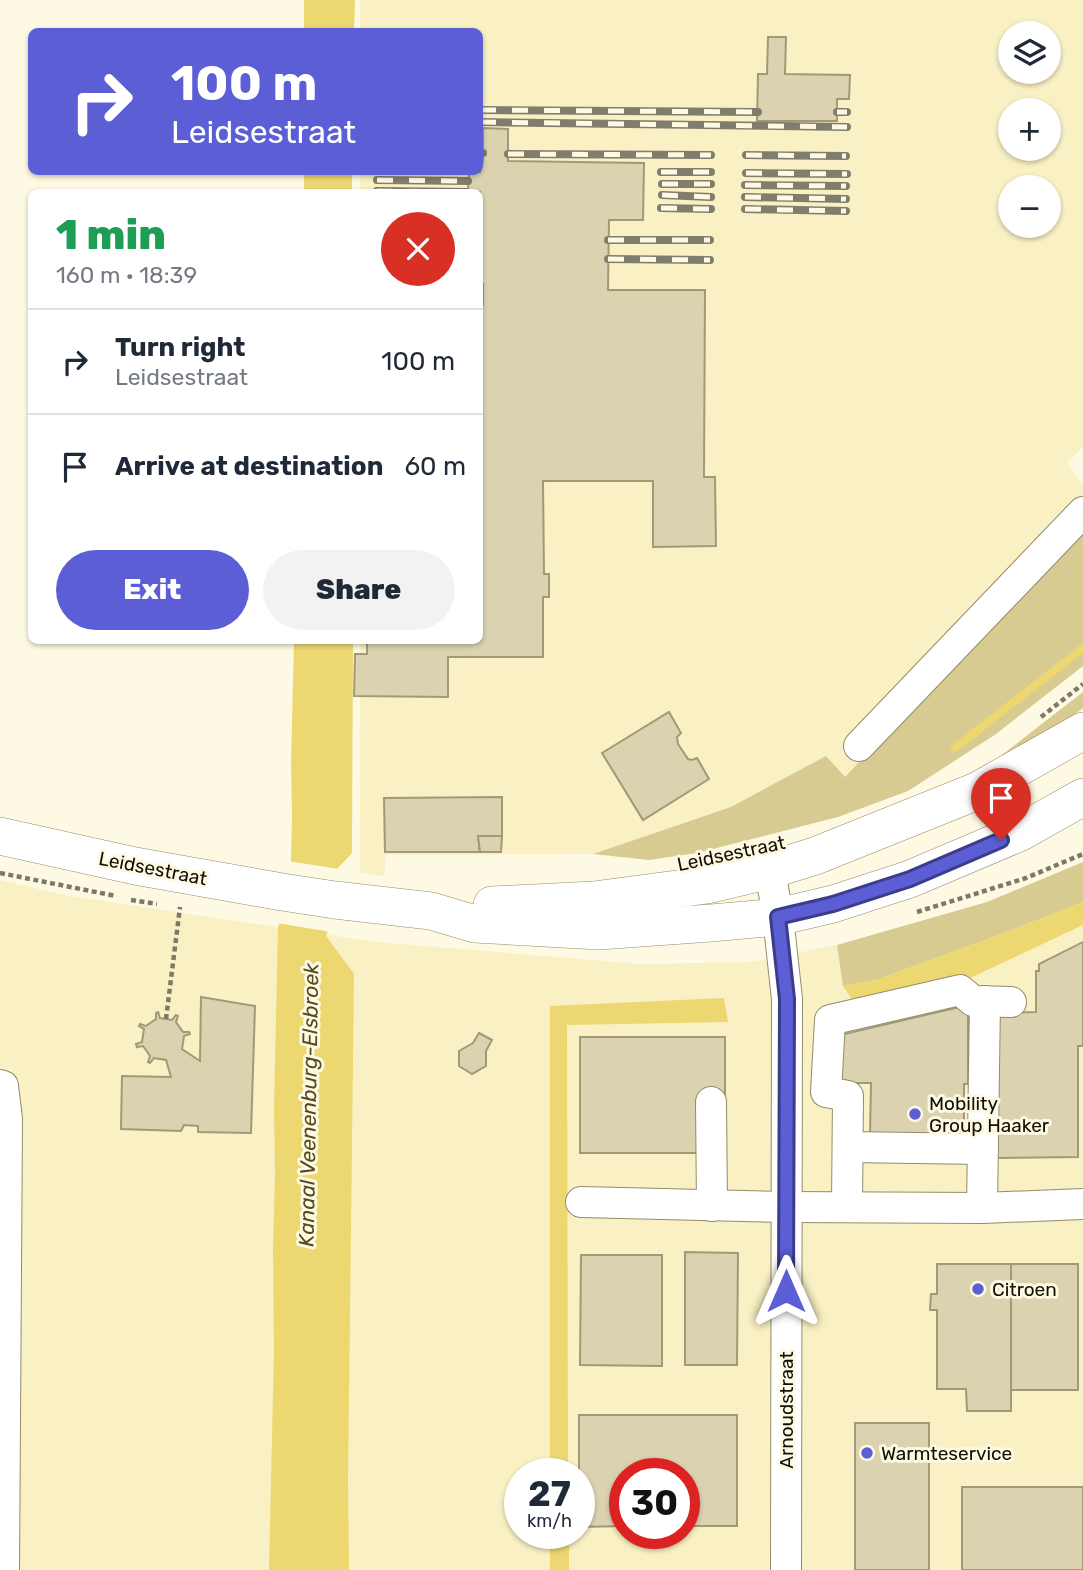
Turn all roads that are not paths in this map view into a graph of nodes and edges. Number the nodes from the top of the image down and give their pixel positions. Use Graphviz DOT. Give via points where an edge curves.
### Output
graph roads {
  1 [pos="1083,512"];
  2 [pos="1083,731"];
  3 [pos="859,746"];
  4 [pos="1083,797"];
  5 [pos="0,836"];
  6 [pos="769,870"];
  7 [pos="431,911"];
  8 [pos="778,917"];
  9 [pos="0,1085"];
  10 [pos="712,1102"];
  11 [pos="848,1147"];
  12 [pos="983,1149"];
  13 [pos="581,1202"];
  14 [pos="1083,1204"];
  15 [pos="712,1206"];
  16 [pos="847,1206"];
  17 [pos="786,1207"];
  18 [pos="982,1208"];
  19 [pos="4,1570"];
  20 [pos="786,1570"];
  1 -- 3 [label="street"];
  2 -- 6 [label="main road, Leidsestraat" via="977,791"];
  4 -- 8 [label="main road, Leidsestraat" via="1021,832 910,879"];
  5 -- 7 [label="main road, Leidsestraat" via="282,892"];
  6 -- 7 [label="main road, Leidsestraat" via="707,885 594,900"];
  6 -- 8 [label="street, Arnoudstraat"];
  7 -- 8 [label="main road, Leidsestraat" via="475,924 599,931"];
  8 -- 17 [label="street, Arnoudstraat" via="787,999"];
  9 -- 19 [label="street" via="7,1119"];
  10 -- 15 [label="street"];
  11 -- 12 [label="street"];
  11 -- 12 [label="street" via="848,1096 826,1092 830,1020 960,990 973,1001 998,1002"];
  11 -- 16 [label="street"];
  12 -- 18 [label="street"];
  13 -- 15 [label="street"];
  14 -- 18 [label="street"];
  15 -- 17 [label="street"];
  16 -- 17 [label="street"];
  16 -- 18 [label="street"];
  17 -- 20 [label="street, Arnoudstraat"];
}
